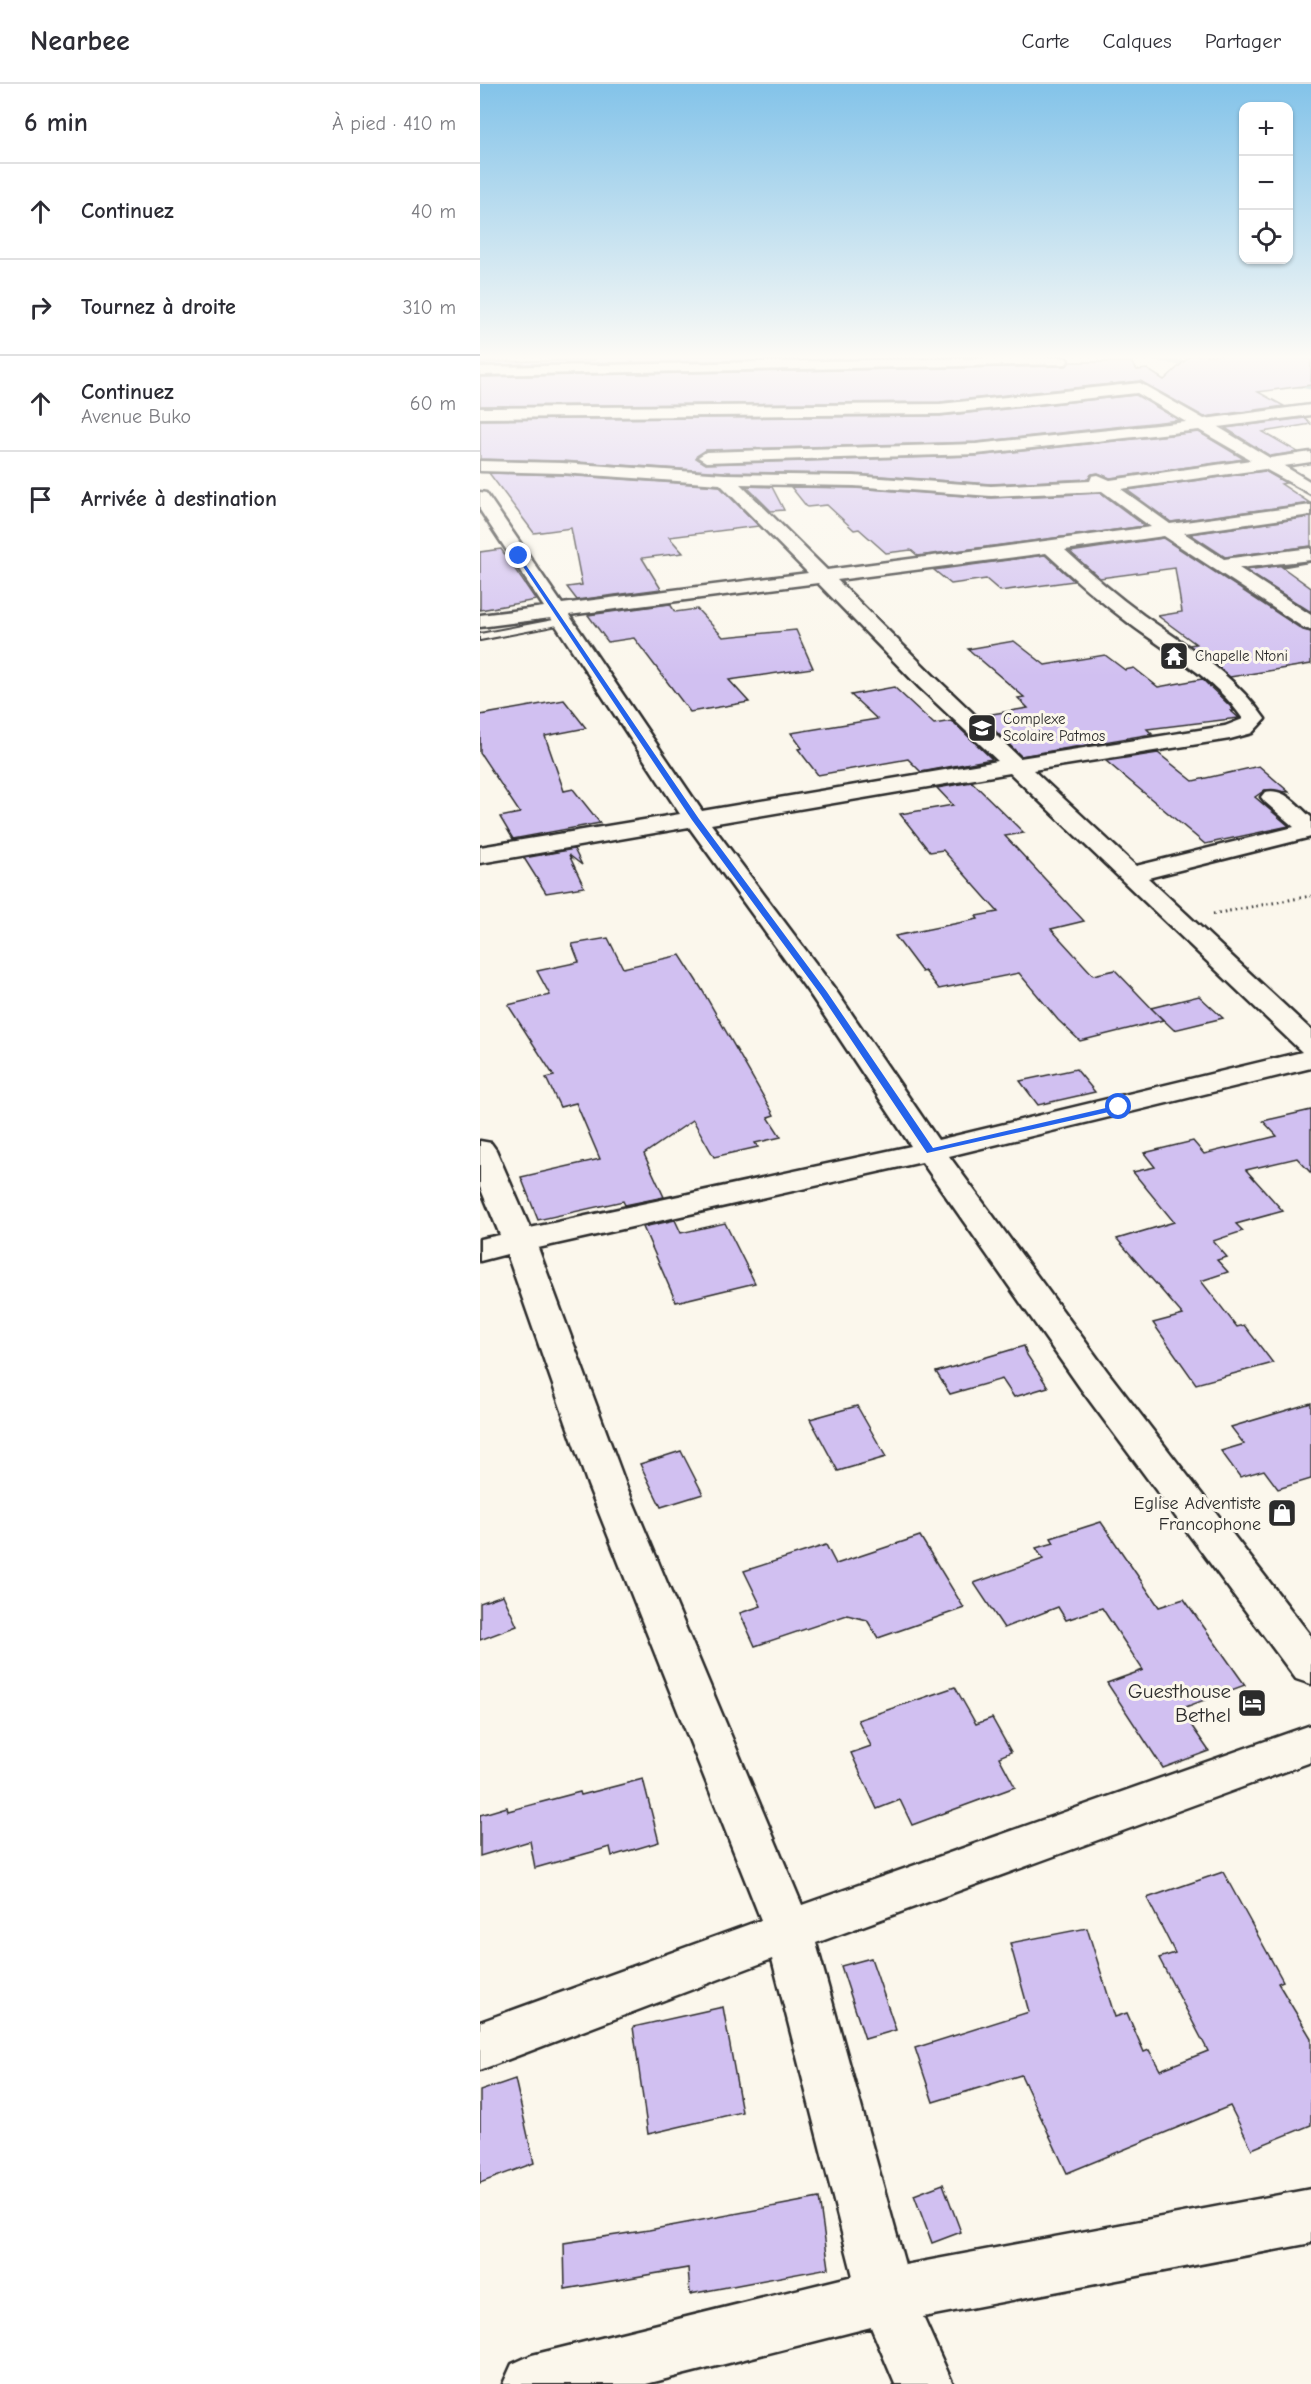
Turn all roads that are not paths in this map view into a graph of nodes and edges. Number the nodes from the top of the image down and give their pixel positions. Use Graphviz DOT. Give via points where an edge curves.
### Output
graph roads {
  1 [pos="619,462"];
  2 [pos="1264,462"];
  3 [pos="1277,462"];
  4 [pos="1267,464"];
  5 [pos="480,466"];
  6 [pos="1080,467"];
  7 [pos="562,468"];
  8 [pos="725,479"];
  9 [pos="1106,486"];
  10 [pos="1311,489"];
  11 [pos="480,497"];
  12 [pos="1311,510"];
  13 [pos="1165,529"];
  14 [pos="1050,547"];
  15 [pos="1311,554"];
  16 [pos="1220,565"];
  17 [pos="820,576"];
  18 [pos="561,616"];
  19 [pos="1307,618"];
  20 [pos="480,621"];
  21 [pos="480,637"];
  22 [pos="1017,765"];
  23 [pos="1273,797"];
  24 [pos="696,820"];
  25 [pos="1311,830"];
  26 [pos="480,855"];
  27 [pos="1129,875"];
  28 [pos="1311,1046"];
  29 [pos="1311,1059"];
  30 [pos="480,1150"];
  31 [pos="930,1151"];
  32 [pos="519,1240"];
  33 [pos="480,1250"];
  34 [pos="1311,1667"];
  35 [pos="1311,1743"];
  36 [pos="789,1931"];
  37 [pos="480,2046"];
  38 [pos="1311,2216"];
  39 [pos="886,2296"];
  40 [pos="532,2384"];
  41 [pos="924,2384"];
  1 -- 7 [label="street"];
  2 -- 4 [label="street"];
  3 -- 4 [label="street"];
  4 -- 9 [label="street"];
  4 -- 10 [label="street"];
  5 -- 7 [label="street"];
  6 -- 9 [label="street"];
  7 -- 8 [label="street"];
  8 -- 9 [label="street" via="854,481 991,491"];
  8 -- 17 [label="street"];
  9 -- 13 [label="street"];
  11 -- 18 [label="street"];
  12 -- 13 [label="street"];
  13 -- 14 [label="street"];
  13 -- 16 [label="street"];
  14 -- 17 [label="street"];
  14 -- 22 [label="street" via="1220,682 1254,718 1237,731"];
  15 -- 16 [label="street"];
  16 -- 19 [label="street"];
  17 -- 18 [label="street"];
  17 -- 22 [label="street"];
  18 -- 20 [label="street"];
  18 -- 21 [label="lane"];
  18 -- 24 [label="street"];
  22 -- 24 [label="street"];
  22 -- 27 [label="street"];
  23 -- 25 [label="street"];
  24 -- 26 [label="street"];
  24 -- 31 [label="street" via="824,994"];
  25 -- 27 [label="street"];
  27 -- 28 [label="street"];
  29 -- 31 [label="street"];
  30 -- 32 [label="street"];
  31 -- 32 [label="street"];
  31 -- 34 [label="street" via="1094,1380"];
  32 -- 33 [label="street"];
  32 -- 36 [label="street" via="607,1485"];
  35 -- 36 [label="street"];
  36 -- 37 [label="street"];
  36 -- 39 [label="street"];
  38 -- 39 [label="street"];
  39 -- 40 [label="street"];
  39 -- 41 [label="street"];
}
